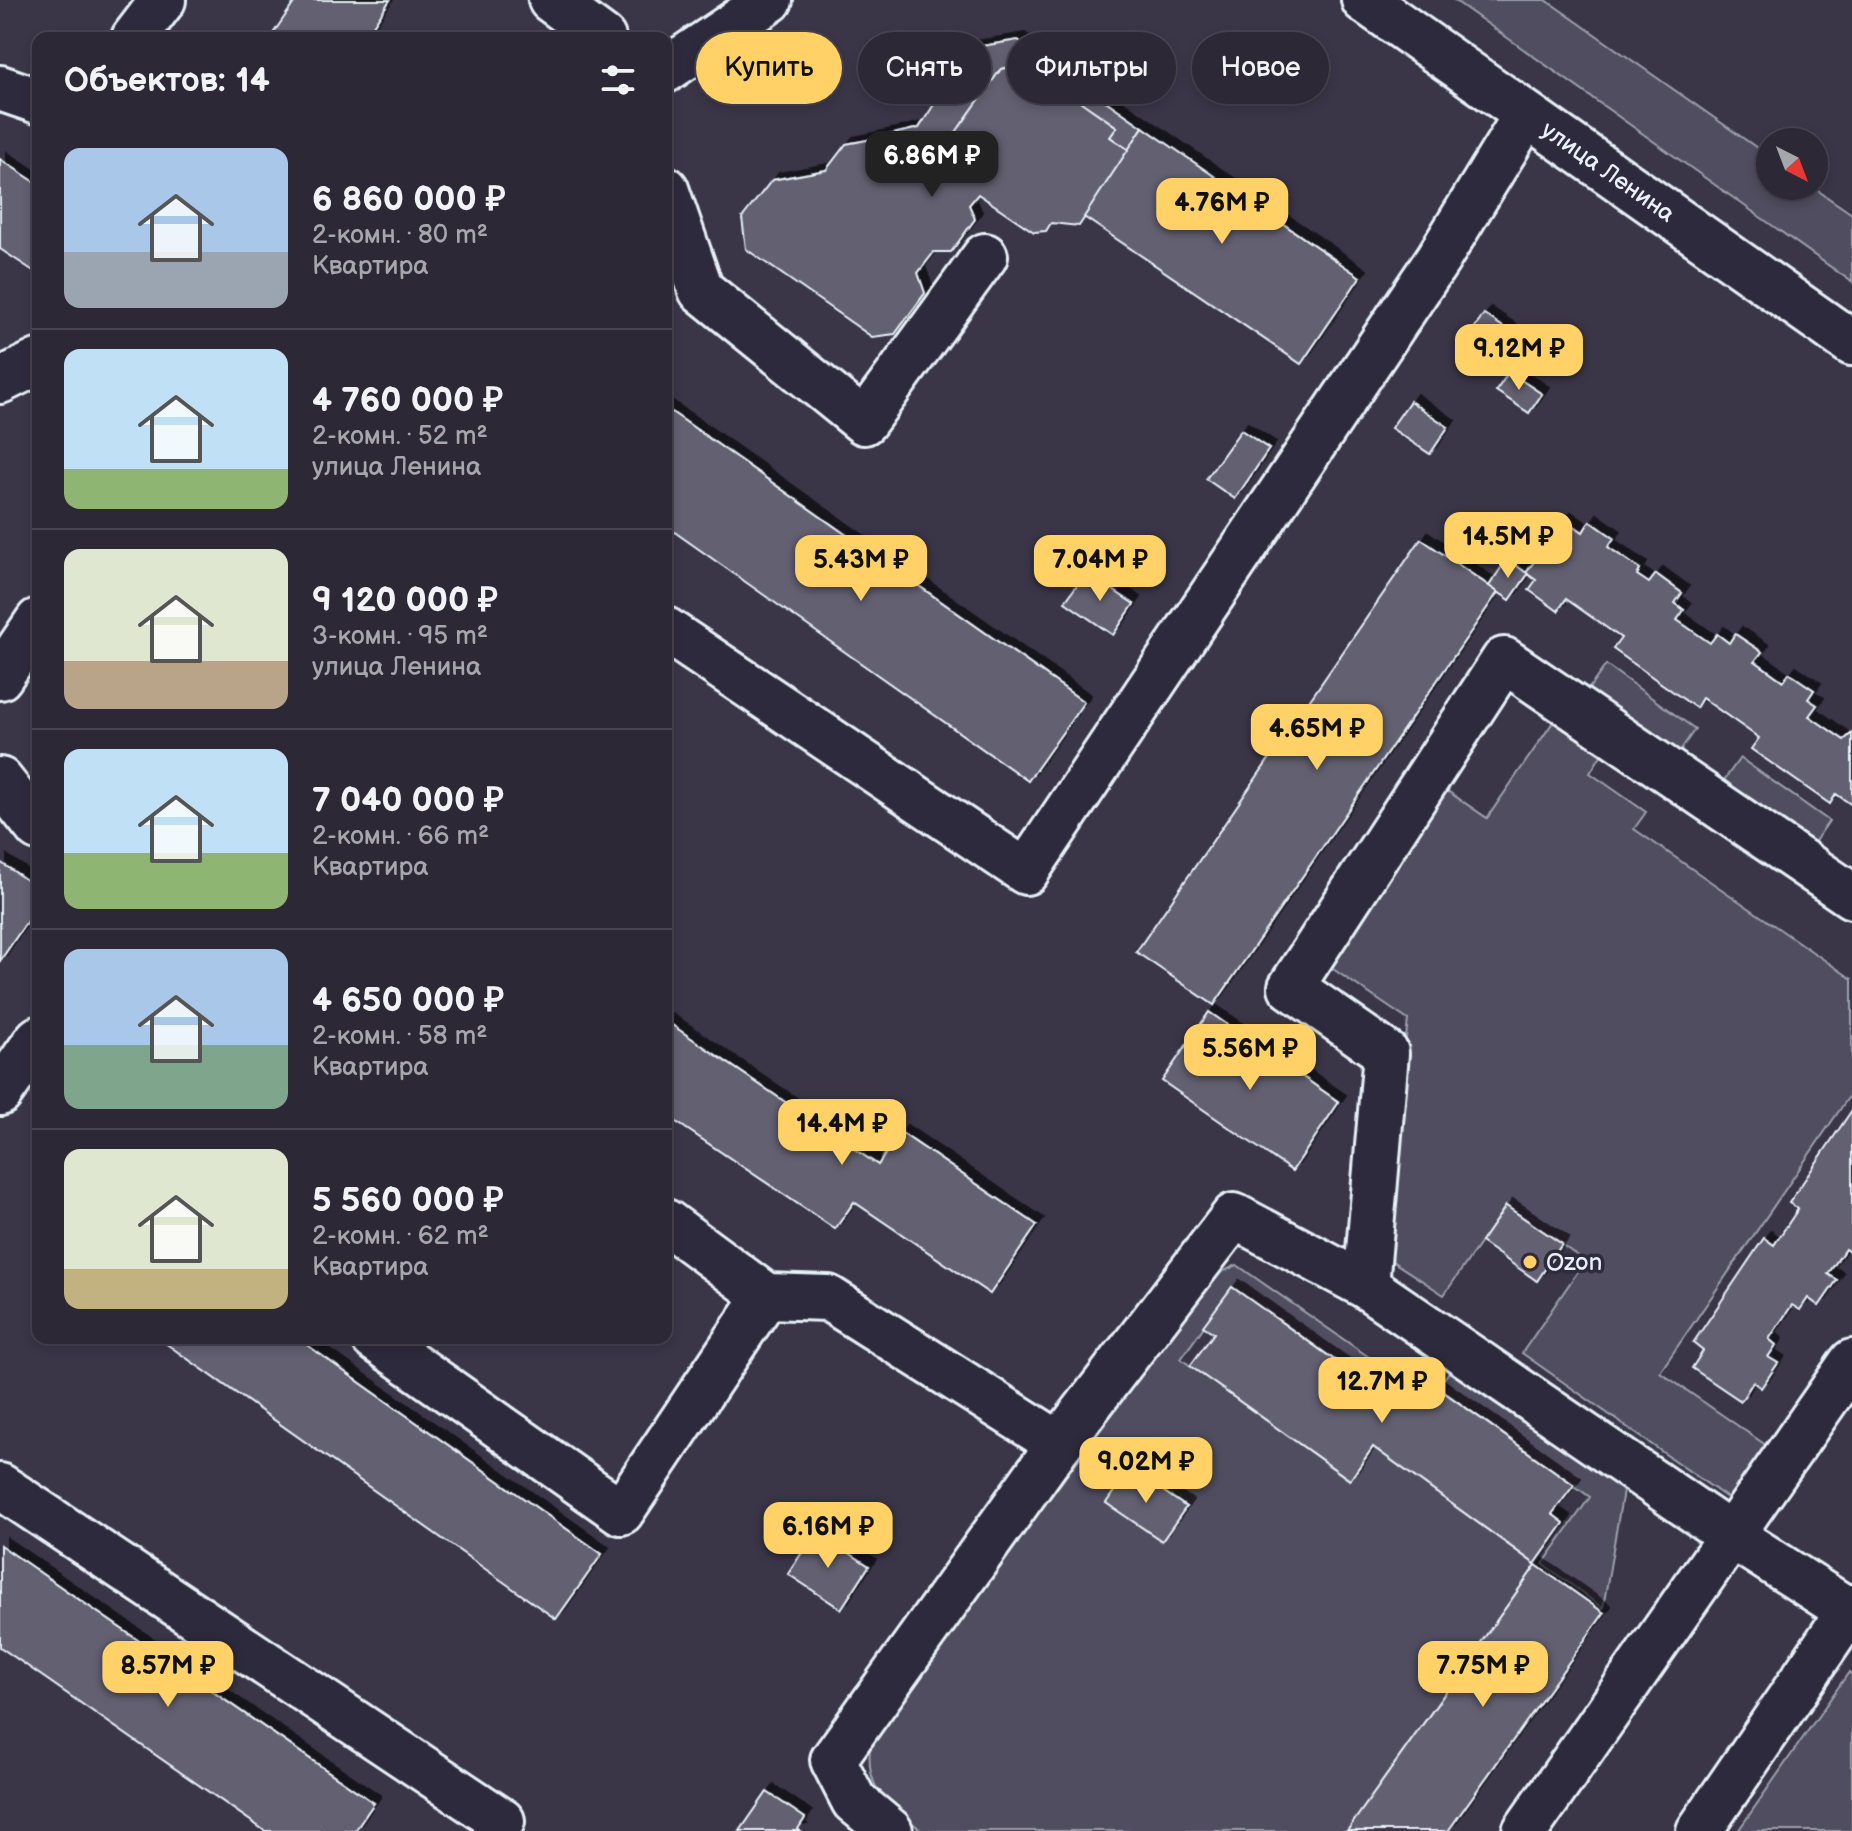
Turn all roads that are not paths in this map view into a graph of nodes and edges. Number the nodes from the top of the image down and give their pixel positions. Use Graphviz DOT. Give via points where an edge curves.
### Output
graph roads {
  1 [pos="163,0"];
  2 [pos="551,0"];
  3 [pos="770,0"];
  4 [pos="1364,0"];
  5 [pos="139,32"];
  6 [pos="595,32"];
  7 [pos="672,66"];
  8 [pos="0,88"];
  9 [pos="32,99"];
  10 [pos="1526,115"];
  11 [pos="672,206"];
  12 [pos="985,256"];
  13 [pos="1852,343"];
  14 [pos="32,365"];
  15 [pos="0,381"];
  16 [pos="32,630"];
  17 [pos="672,634"];
  18 [pos="0,677"];
  19 [pos="0,780"];
  20 [pos="32,820"];
  21 [pos="1852,896"];
  22 [pos="32,1047"];
  23 [pos="1,1088"];
  24 [pos="672,1226"];
  25 [pos="1366,1286"];
  26 [pos="766,1296"];
  27 [pos="383,1344"];
  28 [pos="1852,1362"];
  29 [pos="1059,1444"];
  30 [pos="0,1486"];
  31 [pos="1729,1534"];
  32 [pos="1850,1609"];
  33 [pos="496,1831"];
  34 [pos="890,1831"];
  35 [pos="1525,1831"];
  36 [pos="1699,1831"];
  1 -- 5 [label="main road"];
  2 -- 6 [label="main road"];
  3 -- 7 [label="main road"];
  4 -- 10 [label="main road, улица Ленина"];
  8 -- 9 [label="main road"];
  10 -- 13 [label="main road, улица Ленина"];
  10 -- 17 [label="main road" via="1438,259 1026,872"];
  11 -- 12 [label="main road" via="701,290 864,422"];
  14 -- 15 [label="main road"];
  16 -- 18 [label="main road"];
  19 -- 20 [label="main road"];
  21 -- 25 [label="main road" via="1504,660 1291,987 1386,1053"];
  22 -- 23 [label="main road"];
  24 -- 26 [label="main road"];
  25 -- 29 [label="main road" via="1234,1216"];
  25 -- 31 [label="main road"];
  26 -- 27 [label="main road" via="621,1512"];
  26 -- 29 [label="main road" via="828,1298"];
  28 -- 31 [label="main road"];
  29 -- 34 [label="main road" via="833,1760 854,1801"];
  30 -- 33 [label="main road" via="502,1821"];
  31 -- 32 [label="main road"];
  31 -- 35 [label="main road"];
  32 -- 36 [label="main road"];
}
